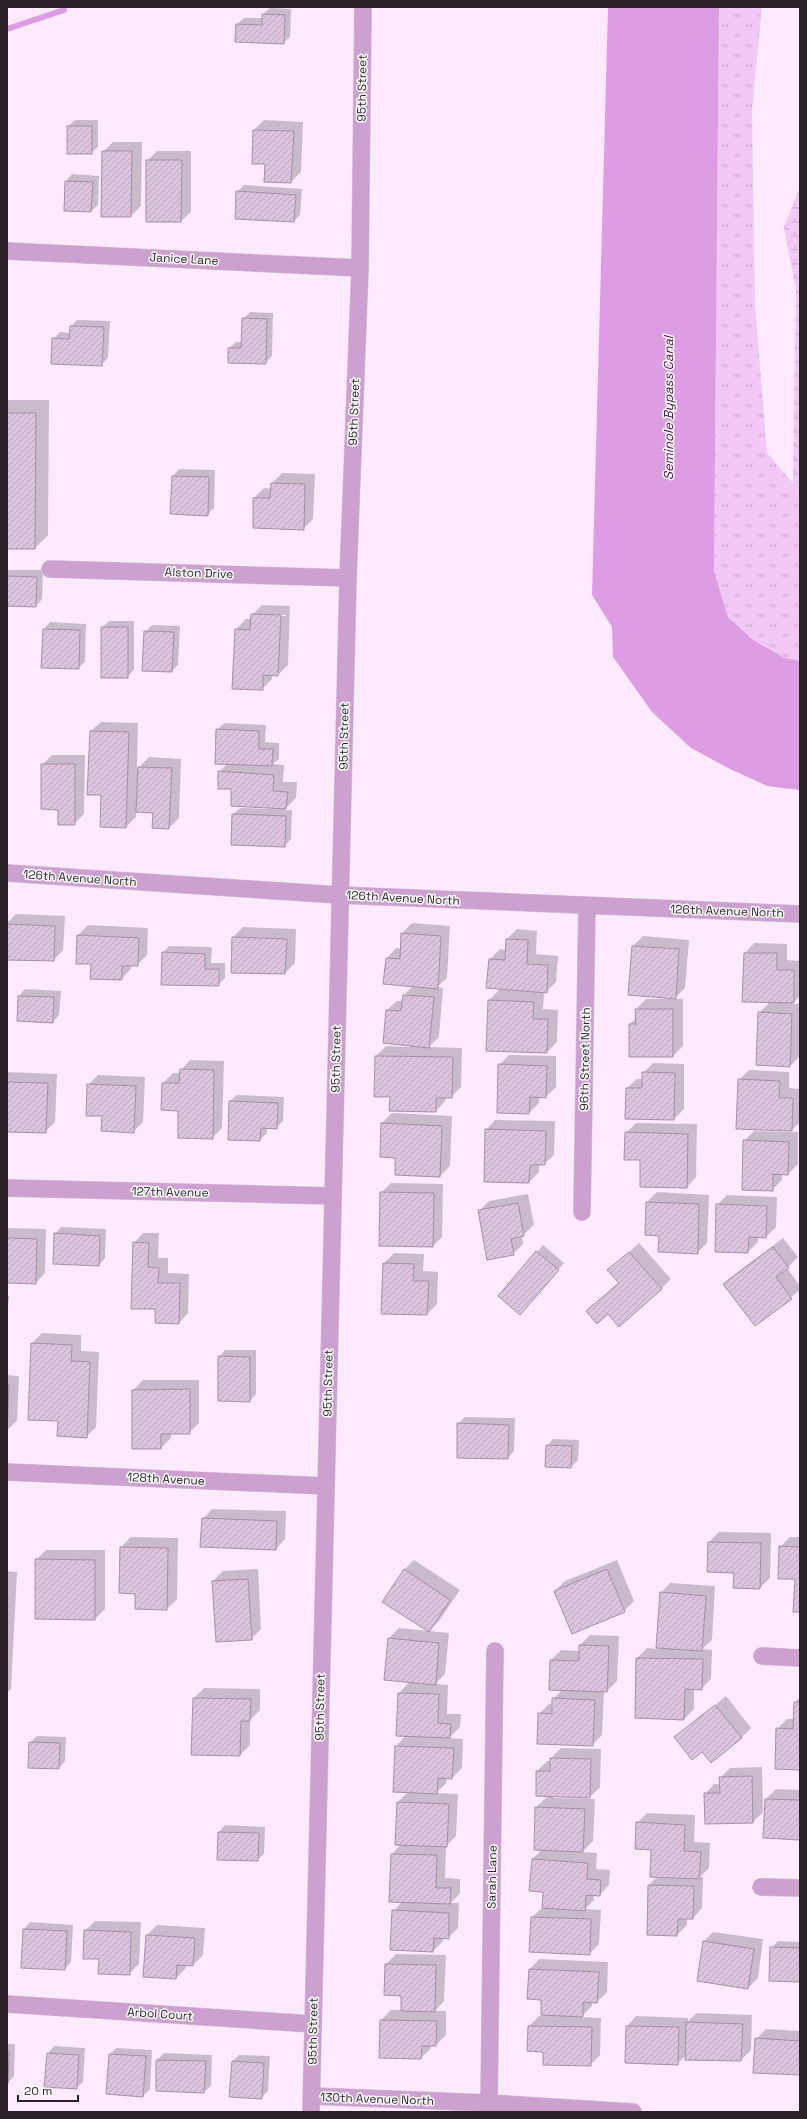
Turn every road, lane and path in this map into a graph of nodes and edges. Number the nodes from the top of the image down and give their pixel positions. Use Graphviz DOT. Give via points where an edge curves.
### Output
graph roads {
  1 [pos="363,7"];
  2 [pos="7,251"];
  3 [pos="360,268"];
  4 [pos="50,569"];
  5 [pos="348,578"];
  6 [pos="7,873"];
  7 [pos="340,895"];
  8 [pos="588,906"];
  9 [pos="800,914"];
  10 [pos="7,1188"];
  11 [pos="333,1196"];
  12 [pos="582,1212"];
  13 [pos="7,1472"];
  14 [pos="326,1486"];
  15 [pos="495,1651"];
  16 [pos="762,1656"];
  17 [pos="800,1658"];
  18 [pos="761,1887"];
  19 [pos="800,1888"];
  20 [pos="7,2004"];
  21 [pos="313,2024"];
  22 [pos="489,2103"];
  23 [pos="312,2104"];
  24 [pos="633,2112"];
  1 -- 3 [label="street, 95th Street"];
  2 -- 3 [label="street, Janice Lane"];
  3 -- 5 [label="street, 95th Street"];
  4 -- 5 [label="street, Alston Drive"];
  5 -- 7 [label="street, 95th Street"];
  6 -- 7 [label="street, 126th Avenue North"];
  7 -- 8 [label="street, 126th Avenue North"];
  7 -- 11 [label="street, 95th Street"];
  8 -- 9 [label="street, 126th Avenue North"];
  8 -- 12 [label="street, 96th Street North"];
  10 -- 11 [label="street, 127th Avenue"];
  11 -- 14 [label="street, 95th Street"];
  13 -- 14 [label="street, 128th Avenue"];
  14 -- 21 [label="street, 95th Street"];
  15 -- 22 [label="street, Sarah Lane"];
  16 -- 17 [label="street"];
  18 -- 19 [label="street"];
  20 -- 21 [label="street, Arbol Court"];
  21 -- 23 [label="street, 95th Street"];
  22 -- 23 [label="street, 130th Avenue North"];
  22 -- 24 [label="street, 130th Avenue North"];
}
